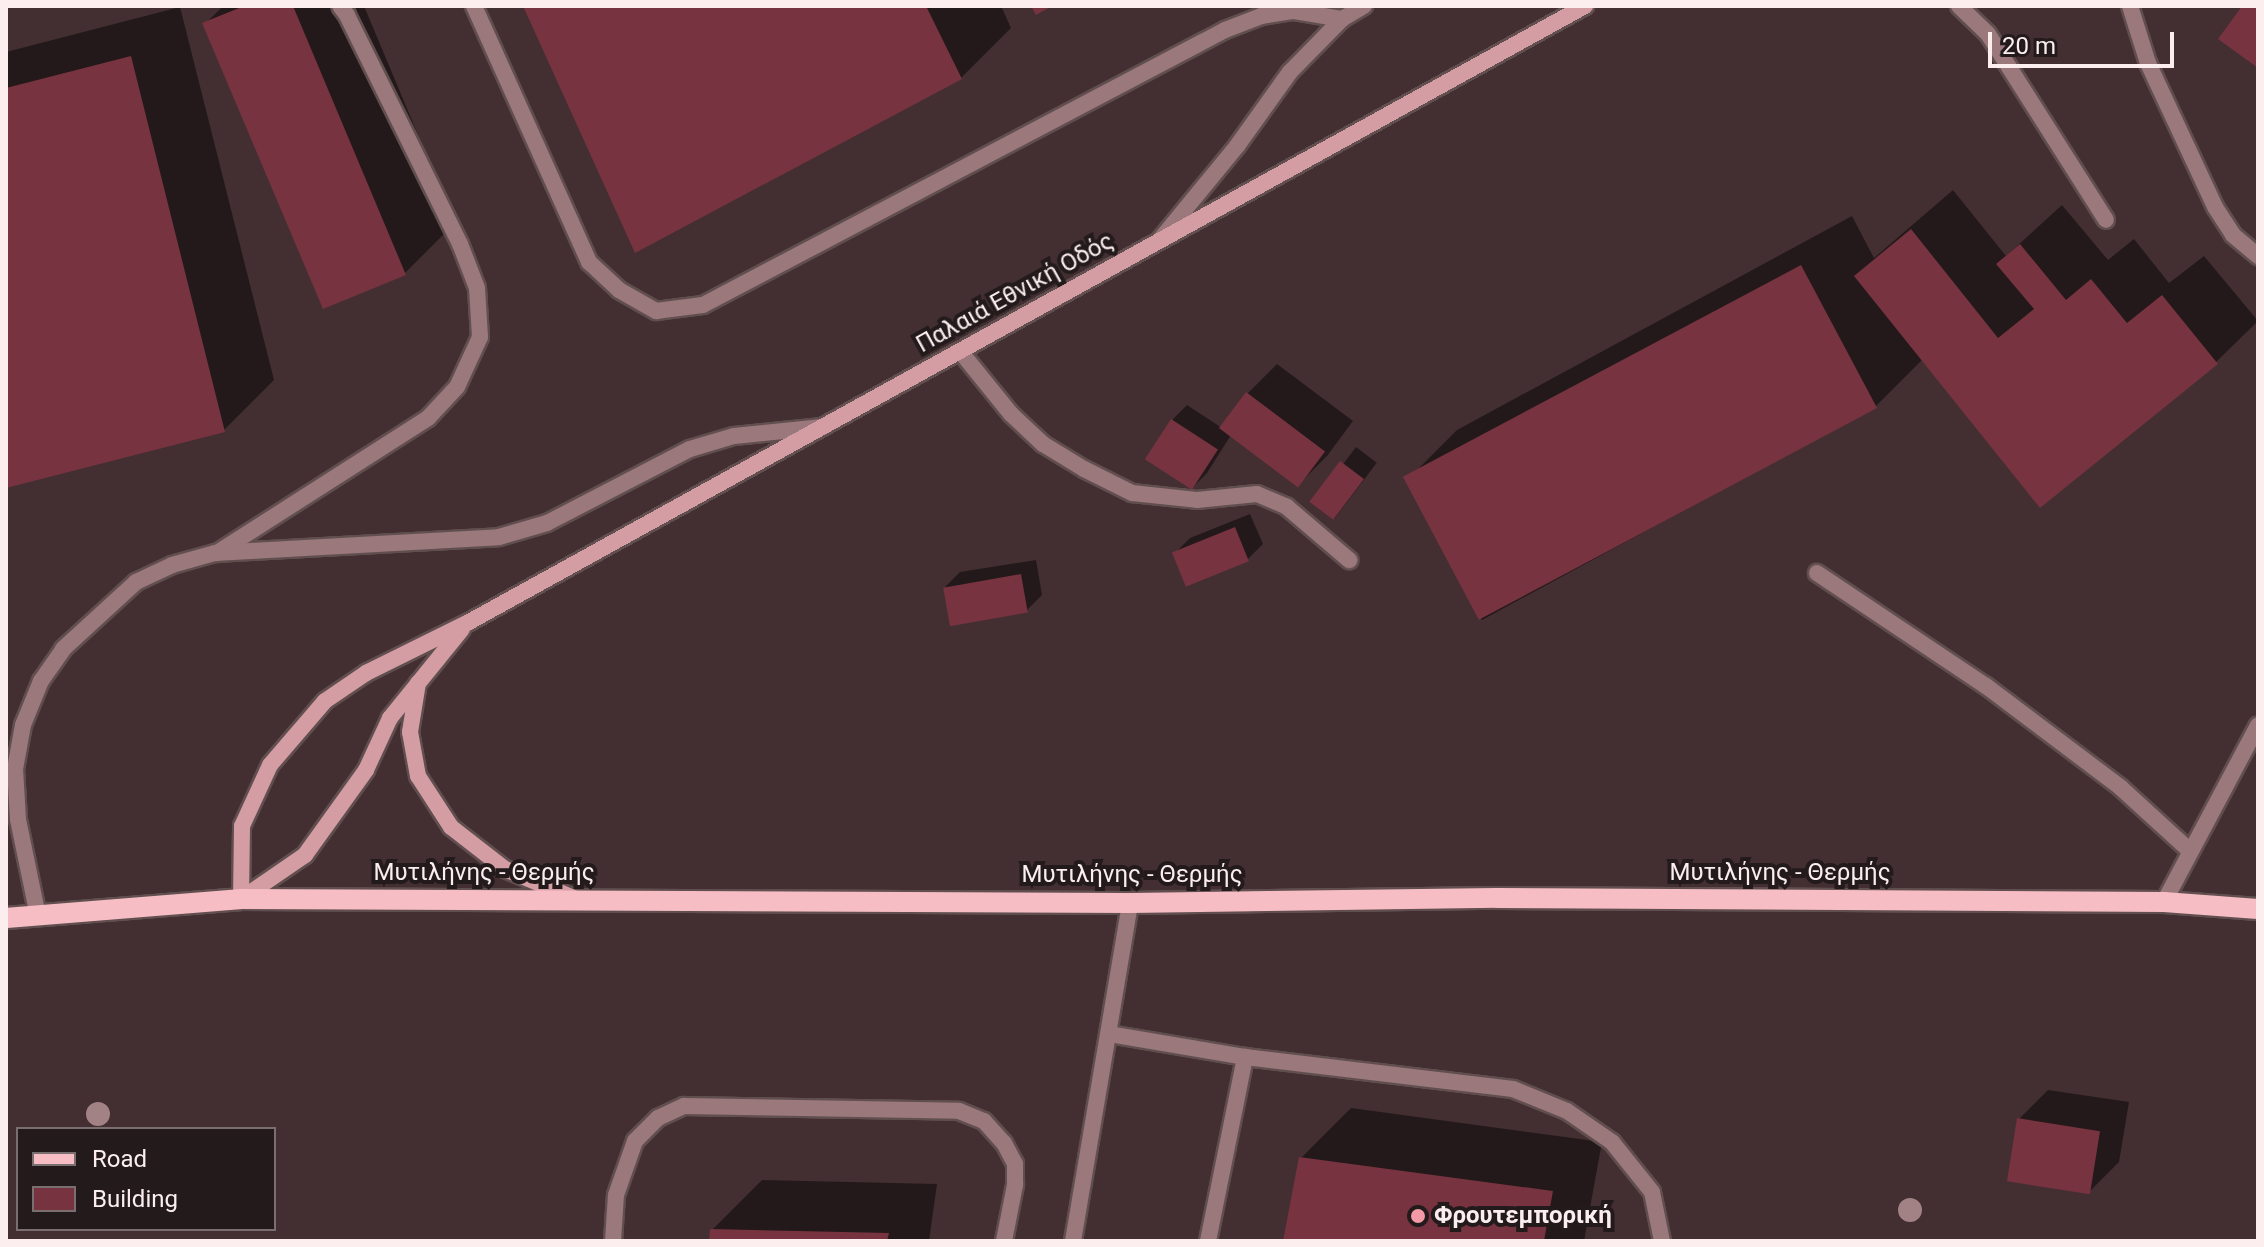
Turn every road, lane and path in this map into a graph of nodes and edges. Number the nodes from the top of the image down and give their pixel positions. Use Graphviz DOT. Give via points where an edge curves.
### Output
graph roads {
  1 [pos="340,6"];
  2 [pos="474,6"];
  3 [pos="1364,6"];
  4 [pos="1585,6"];
  5 [pos="1959,6"];
  6 [pos="2130,6"];
  7 [pos="1342,19"];
  8 [pos="2106,220"];
  9 [pos="1159,241"];
  10 [pos="2258,256"];
  11 [pos="960,351"];
  12 [pos="824,427"];
  13 [pos="215,553"];
  14 [pos="1349,560"];
  15 [pos="1817,573"];
  16 [pos="469,622"];
  17 [pos="419,679"];
  18 [pos="2258,725"];
  19 [pos="10,770"];
  20 [pos="2190,851"];
  21 [pos="241,899"];
  22 [pos="578,900"];
  23 [pos="2164,902"];
  24 [pos="1130,903"];
  25 [pos="2258,909"];
  26 [pos="38,916"];
  27 [pos="6,918"];
  28 [pos="1109,1034"];
  29 [pos="1245,1057"];
  30 [pos="613,1241"];
  31 [pos="1004,1241"];
  32 [pos="1073,1241"];
  33 [pos="1208,1241"];
  34 [pos="1662,1241"];
  1 -- 13 [label="lane" via="460,244 477,288 480,337 457,387 428,418"];
  2 -- 7 [label="lane" via="589,262 619,290 656,311 703,305 1225,30 1294,11"];
  3 -- 7 [label="lane"];
  4 -- 9 [label="main road, Παλαιά Εθνική Οδός"];
  5 -- 8 [label="lane" via="1988,34 2021,82"];
  6 -- 10 [label="lane" via="2148,63 2215,207 2233,235"];
  7 -- 9 [label="lane" via="1290,72"];
  9 -- 11 [label="main road, Παλαιά Εθνική Οδός"];
  11 -- 12 [label="main road, Παλαιά Εθνική Οδός"];
  11 -- 14 [label="lane" via="1011,414 1043,444 1084,469 1132,493 1197,500 1257,494 1287,507"];
  12 -- 13 [label="lane" via="734,436 690,449 547,523 499,537"];
  12 -- 16 [label="main road, Παλαιά Εθνική Οδός"];
  13 -- 19 [label="lane" via="136,582 63,649 41,681"];
  15 -- 20 [label="lane" via="1986,686 2120,787"];
  16 -- 17 [label="main road, Παλαιά Εθνική Οδός"];
  16 -- 21 [label="main road, Παλαιά Εθνική Οδός" via="366,673 325,701 293,734 270,765 242,826"];
  17 -- 21 [label="main road, Παλαιά Εθνική Οδός" via="390,718 344,804 305,855"];
  17 -- 22 [label="main road" via="410,732 418,776 451,827 505,869"];
  18 -- 20 [label="lane"];
  19 -- 26 [label="lane"];
  20 -- 23 [label="lane"];
  21 -- 22 [label="main road, Μυτιλήνης - Θερμής"];
  21 -- 26 [label="main road, Μυτιλήνης - Θερμής"];
  22 -- 24 [label="main road, Μυτιλήνης - Θερμής"];
  23 -- 24 [label="main road, Μυτιλήνης - Θερμής" via="1497,898"];
  23 -- 25 [label="main road, Μυτιλήνης - Θερμής"];
  24 -- 28 [label="lane"];
  26 -- 27 [label="main road, Μυτιλήνης - Θερμής"];
  28 -- 29 [label="lane"];
  28 -- 32 [label="lane"];
  29 -- 33 [label="lane"];
  29 -- 34 [label="lane" via="1513,1089 1567,1111 1612,1142 1652,1192"];
  30 -- 31 [label="lane" via="616,1195 635,1141 658,1118 684,1106 959,1111 984,1121 1015,1164"];
}
